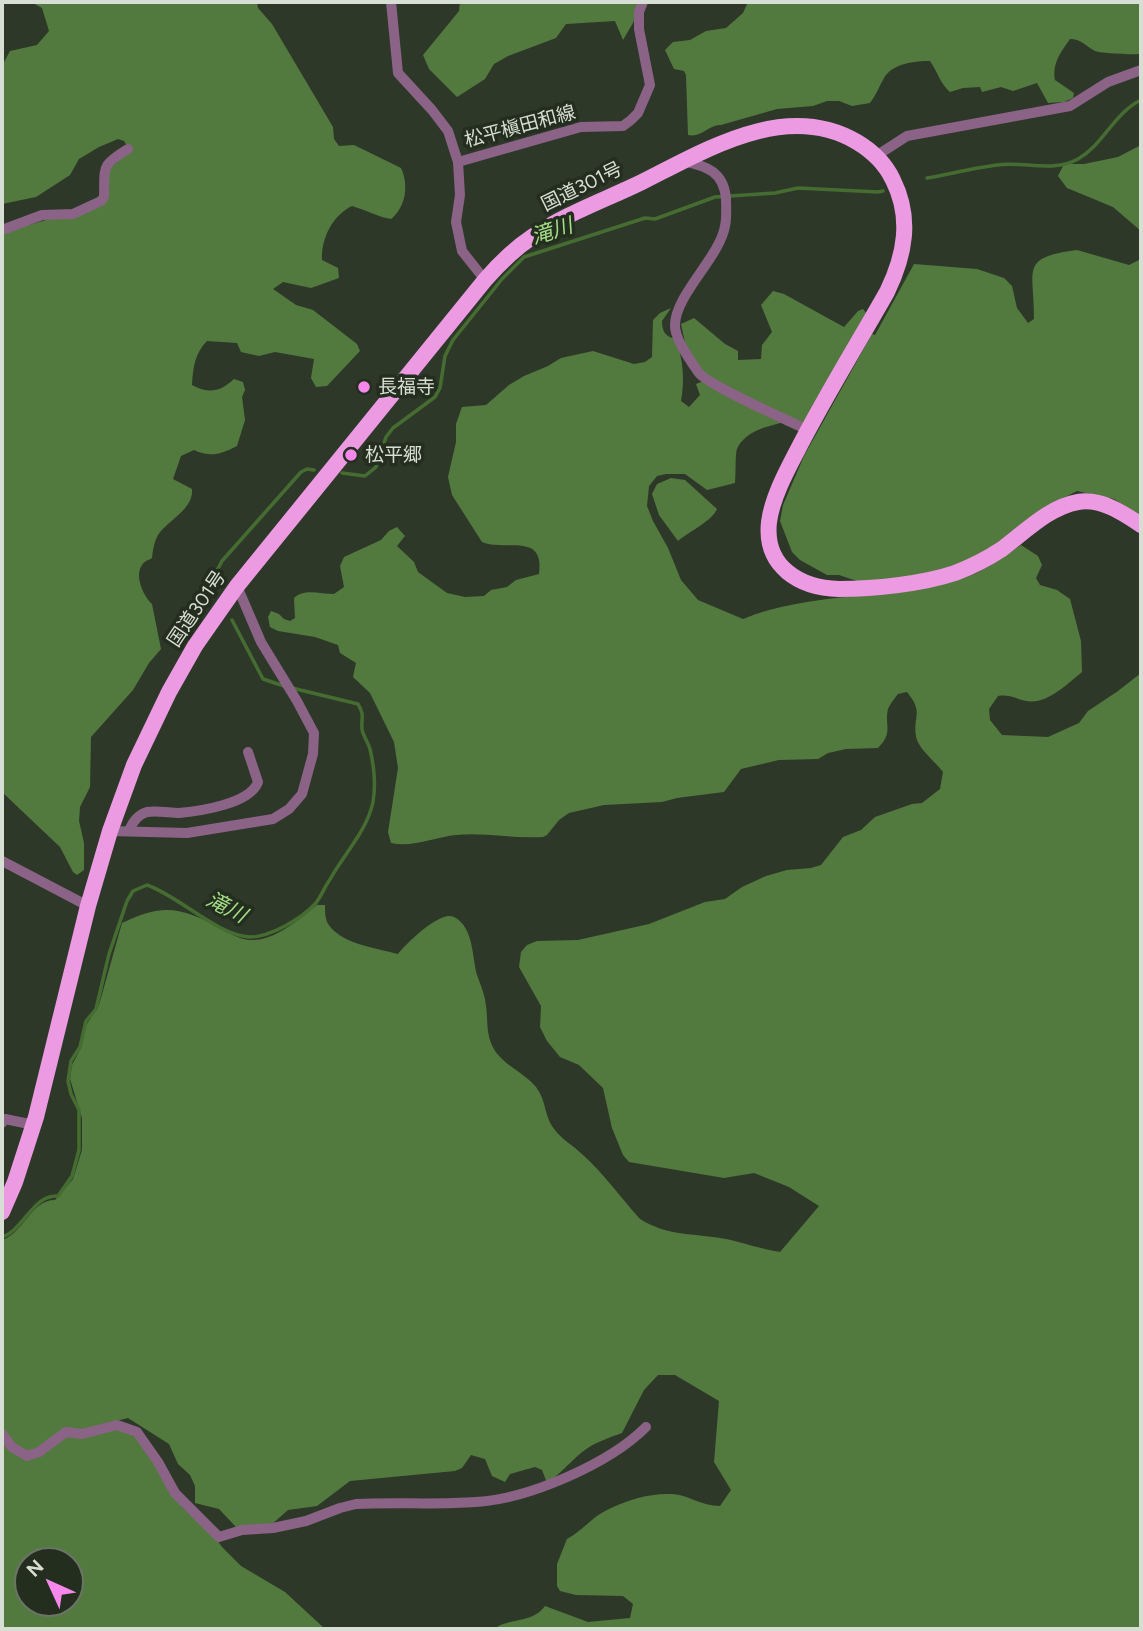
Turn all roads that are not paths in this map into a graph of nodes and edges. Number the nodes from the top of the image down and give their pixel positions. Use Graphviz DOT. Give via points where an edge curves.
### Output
graph roads {
  1 [pos="391,2"];
  2 [pos="643,2"];
  3 [pos="1141,70"];
  4 [pos="128,149"];
  5 [pos="876,156"];
  6 [pos="683,161"];
  7 [pos="458,162"];
  8 [pos="2,230"];
  9 [pos="485,280"];
  10 [pos="808,430"];
  11 [pos="1141,525"];
  12 [pos="237,586"];
  13 [pos="248,752"];
  14 [pos="110,831"];
  15 [pos="129,831"];
  16 [pos="2,861"];
  17 [pos="88,906"];
  18 [pos="2,1123"];
  19 [pos="34,1125"];
  20 [pos="3,1209"];
  21 [pos="646,1427"];
  22 [pos="2,1434"];
  1 -- 7 [label="street" via="398,73 448,131"];
  2 -- 7 [label="street, 松平槇田和線" via="639,29 650,85 631,120 624,126 581,127"];
  3 -- 5 [label="street" via="1108,82 1070,106 906,136"];
  4 -- 8 [label="street" via="104,168 101,201 73,214 42,215"];
  5 -- 6 [label="highway, 国道301号" via="849,137 808,126 761,130"];
  5 -- 10 [label="highway, 国道301号" via="890,173 903,207 902,258"];
  6 -- 9 [label="highway, 国道301号" via="533,236"];
  6 -- 10 [label="street" via="713,171 723,182 726,196 725,227 718,244 677,313 675,328 682,346 702,376"];
  7 -- 9 [label="street" via="456,222 461,251"];
  9 -- 12 [label="highway, 国道301号"];
  10 -- 11 [label="highway, 国道301号" via="769,523 776,558 783,569 807,585 858,589 951,575 984,560 1041,519 1082,501 1125,514"];
  12 -- 14 [label="highway, 国道301号" via="169,692 134,765"];
  12 -- 15 [label="street" via="261,642 314,733 315,747 302,794 273,820 187,833"];
  13 -- 15 [label="street" via="258,782 252,792 195,811 147,812 132,822"];
  14 -- 15 [label="street"];
  14 -- 17 [label="highway, 国道301号"];
  16 -- 17 [label="street"];
  17 -- 19 [label="highway, 国道301号"];
  18 -- 19 [label="street" via="5,1119"];
  19 -- 20 [label="highway, 国道301号"];
  21 -- 22 [label="street" via="590,1465 517,1497 356,1504 295,1523 219,1537 175,1493 137,1432 117,1425 82,1434 66,1432 27,1456"];
}
